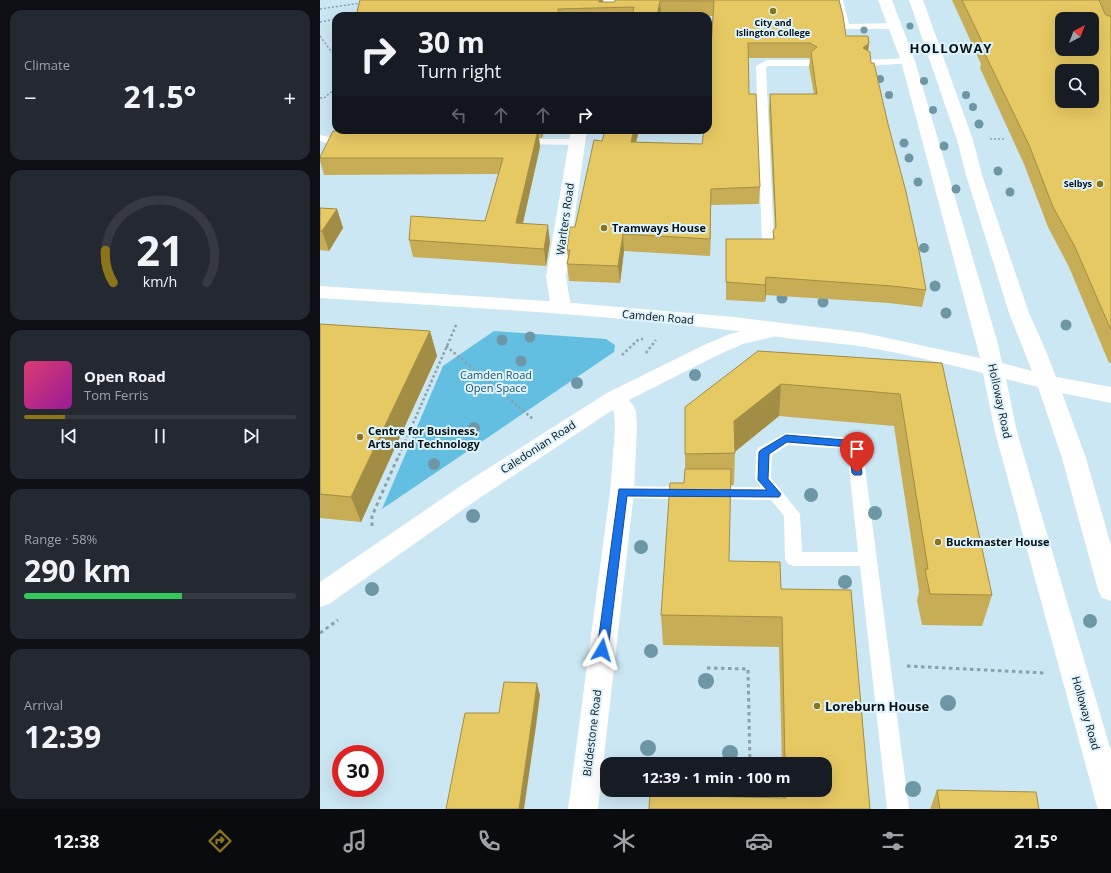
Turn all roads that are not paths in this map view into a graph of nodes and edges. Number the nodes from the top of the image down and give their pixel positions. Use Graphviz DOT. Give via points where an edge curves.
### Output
graph roads {
  1 [pos="611,0"];
  2 [pos="839,0"];
  3 [pos="884,0"];
  4 [pos="916,0"];
  5 [pos="609,12"];
  6 [pos="895,26"];
  7 [pos="908,61"];
  8 [pos="809,63"];
  9 [pos="868,63"];
  10 [pos="578,136"];
  11 [pos="320,138"];
  12 [pos="508,142"];
  13 [pos="357,144"];
  14 [pos="768,244"];
  15 [pos="320,292"];
  16 [pos="561,308"];
  17 [pos="774,330"];
  18 [pos="992,368"];
  19 [pos="1047,382"];
  20 [pos="1111,395"];
  21 [pos="615,398"];
  22 [pos="622,492"];
  23 [pos="776,494"];
  24 [pos="867,560"];
  25 [pos="1111,590"];
  26 [pos="320,596"];
  27 [pos="1111,803"];
  28 [pos="583,809"];
  29 [pos="898,809"];
  1 -- 5 [label="main road"];
  2 -- 6 [label="lane" via="845,27"];
  3 -- 6 [label="main road, Holloway Road"];
  4 -- 19 [label="main road" via="963,134 1019,313"];
  6 -- 7 [label="main road, Holloway Road"];
  7 -- 9 [label="lane"];
  7 -- 18 [label="main road, Holloway Road" via="988,344"];
  8 -- 14 [label="lane" via="767,63 761,66"];
  10 -- 12 [label="lane"];
  10 -- 16 [label="main road, Warlters Road" via="556,277"];
  11 -- 13 [label="lane" via="341,144"];
  15 -- 16 [label="main road, Camden Road"];
  16 -- 17 [label="main road, Camden Road"];
  17 -- 18 [label="main road, Camden Road" via="864,340"];
  17 -- 21 [label="main road, Caledonian Road" via="737,339 713,349"];
  18 -- 19 [label="main road, Camden Road"];
  18 -- 27 [label="main road, Holloway Road" via="1006,432"];
  19 -- 20 [label="main road, Camden Road"];
  19 -- 25 [label="main road" via="1074,458"];
  21 -- 22 [label="main road, Biddestone Road" via="625,411"];
  21 -- 26 [label="main road, Caledonian Road" via="470,492"];
  22 -- 23 [label="lane"];
  22 -- 28 [label="main road, Biddestone Road"];
  23 -- 24 [label="lane" via="792,514 794,559"];
  23 -- 24 [label="lane" via="763,480 764,452 786,439 854,444"];
  24 -- 29 [label="lane"];
}
